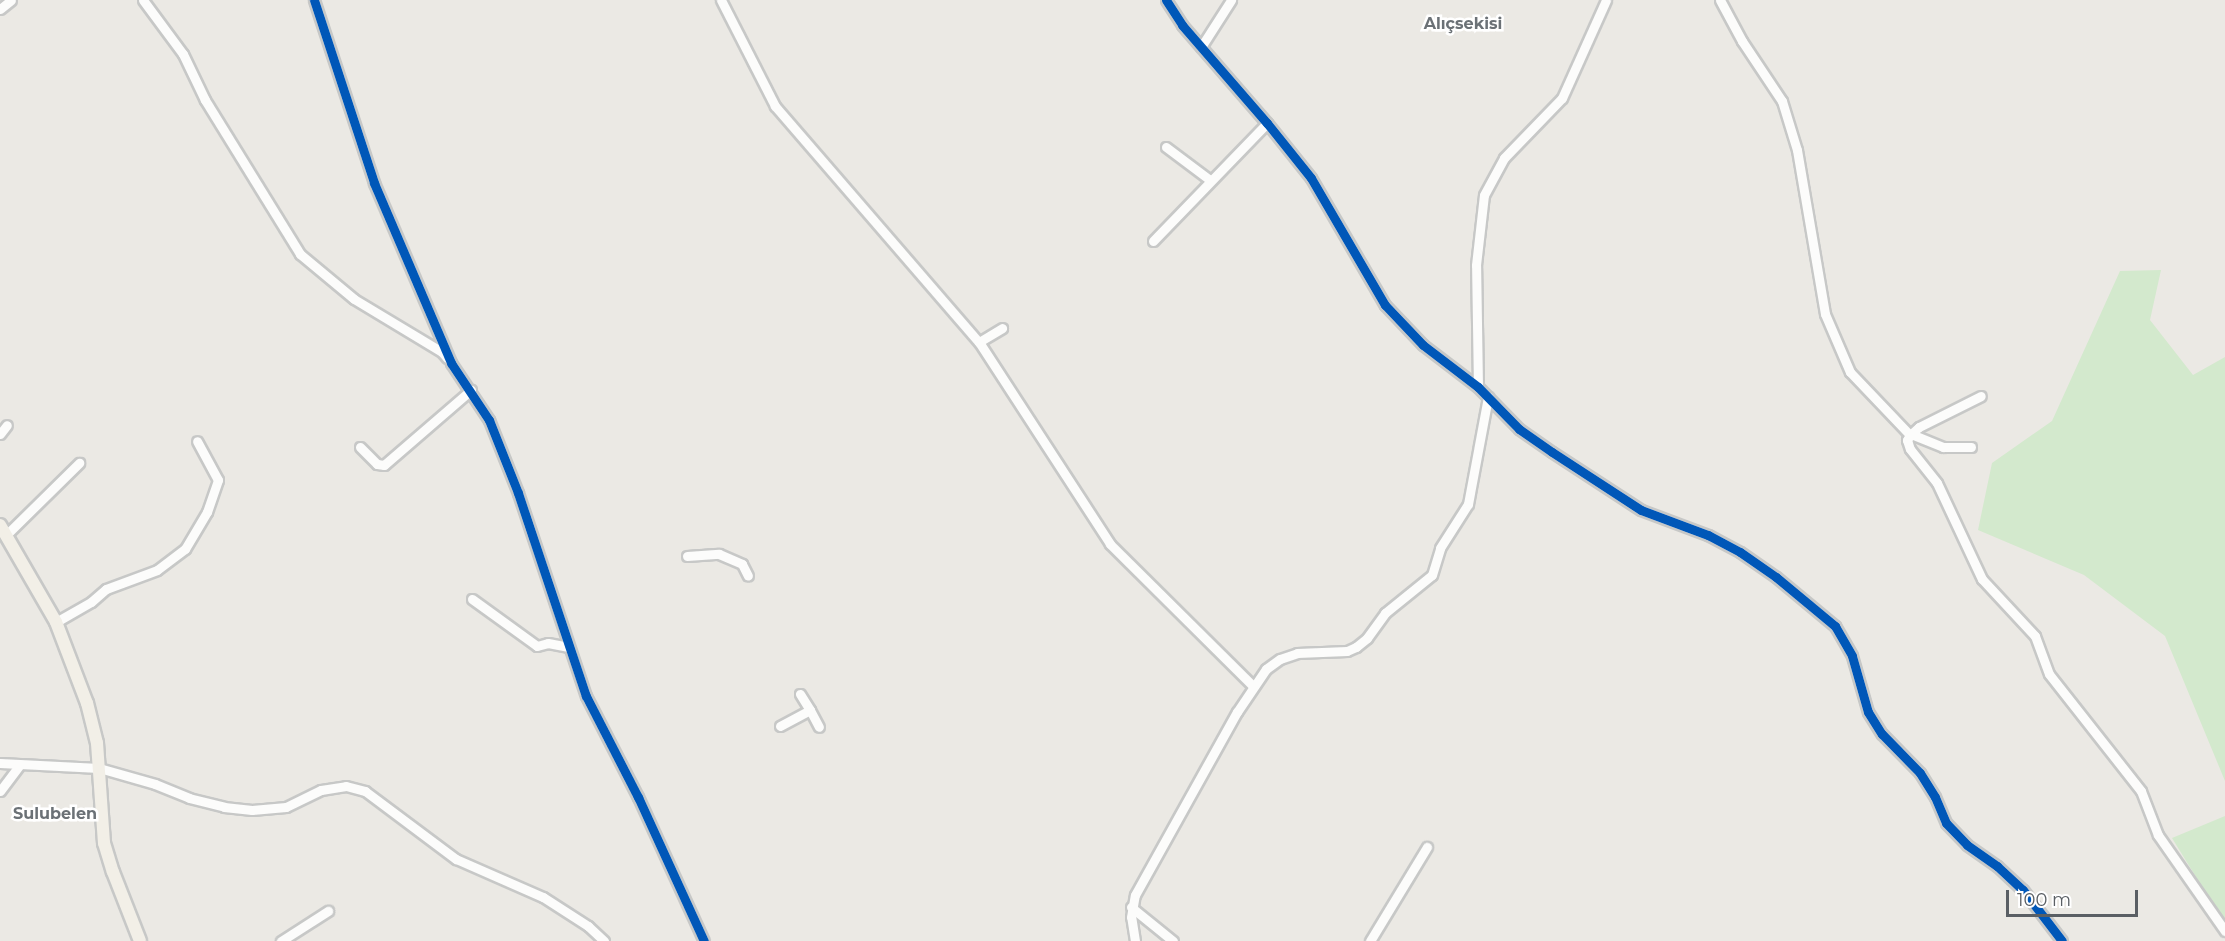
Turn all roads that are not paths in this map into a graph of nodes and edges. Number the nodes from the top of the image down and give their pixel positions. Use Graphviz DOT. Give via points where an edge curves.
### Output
graph roads {
  1 [pos="11,0"];
  2 [pos="143,0"];
  3 [pos="314,0"];
  4 [pos="721,0"];
  5 [pos="1166,0"];
  6 [pos="1231,0"];
  7 [pos="1606,0"];
  8 [pos="1720,0"];
  9 [pos="0,9"];
  10 [pos="1201,47"];
  11 [pos="1267,123"];
  12 [pos="1166,147"];
  13 [pos="1210,180"];
  14 [pos="1153,241"];
  15 [pos="1002,328"];
  16 [pos="979,342"];
  17 [pos="451,363"];
  18 [pos="1478,387"];
  19 [pos="471,390"];
  20 [pos="1981,396"];
  21 [pos="1488,397"];
  22 [pos="8,425"];
  23 [pos="0,434"];
  24 [pos="1911,434"];
  25 [pos="196,441"];
  26 [pos="360,447"];
  27 [pos="1971,447"];
  28 [pos="79,463"];
  29 [pos="3,530"];
  30 [pos="687,556"];
  31 [pos="748,576"];
  32 [pos="472,599"];
  33 [pos="58,627"];
  34 [pos="569,647"];
  35 [pos="1253,686"];
  36 [pos="800,694"];
  37 [pos="810,710"];
  38 [pos="780,726"];
  39 [pos="819,727"];
  40 [pos="0,763"];
  41 [pos="19,765"];
  42 [pos="102,769"];
  43 [pos="0,791"];
  44 [pos="1427,847"];
  45 [pos="1131,907"];
  46 [pos="328,911"];
  47 [pos="2225,931"];
  48 [pos="140,941"];
  49 [pos="147,941"];
  50 [pos="280,941"];
  51 [pos="604,941"];
  52 [pos="704,941"];
  53 [pos="1135,941"];
  54 [pos="1173,941"];
  55 [pos="1370,941"];
  56 [pos="2062,941"];
  1 -- 9 [label="street"];
  2 -- 17 [label="street" via="183,54 205,100 300,254 354,299 442,352"];
  3 -- 17 [label="street" via="374,183"];
  4 -- 16 [label="street" via="775,106"];
  5 -- 10 [label="street"];
  6 -- 10 [label="street"];
  7 -- 18 [label="street" via="1562,98 1504,158 1484,195 1476,265"];
  8 -- 24 [label="street" via="1782,101 1797,150 1825,314 1850,372"];
  10 -- 11 [label="street"];
  11 -- 13 [label="street"];
  11 -- 18 [label="street" via="1311,178 1385,305 1424,345"];
  12 -- 13 [label="street"];
  13 -- 14 [label="street"];
  15 -- 16 [label="street"];
  16 -- 35 [label="street" via="1110,544"];
  17 -- 19 [label="street"];
  18 -- 21 [label="street"];
  19 -- 26 [label="street" via="384,465 377,464"];
  19 -- 34 [label="street" via="489,420 518,493"];
  20 -- 24 [label="street"];
  21 -- 35 [label="street" via="1468,504 1440,548 1432,575 1385,613 1356,647 1347,651 1297,653 1280,659"];
  21 -- 56 [label="street" via="1519,429 1552,453 1641,510 1740,552 1835,626 1851,656 1868,712 1882,734 1920,773 1946,823 2023,890"];
  22 -- 23 [label="street"];
  24 -- 27 [label="street" via="1943,447"];
  24 -- 47 [label="street" via="1907,440 1910,449 1937,483 1982,579 2035,636 2049,674 2141,791 2158,835"];
  25 -- 33 [label="street" via="218,480 207,512 185,549 157,570 106,590"];
  28 -- 29 [label="street"];
  29 -- 33 [label="main road"];
  30 -- 31 [label="street" via="719,554 742,564"];
  32 -- 34 [label="street" via="537,646 548,643"];
  33 -- 42 [label="main road" via="93,723"];
  34 -- 52 [label="street" via="586,696 638,797"];
  35 -- 45 [label="street" via="1149,867"];
  36 -- 37 [label="street"];
  37 -- 38 [label="street"];
  37 -- 39 [label="street"];
  40 -- 41 [label="street"];
  41 -- 42 [label="street"];
  41 -- 43 [label="street"];
  42 -- 48 [label="main road" via="105,843"];
  42 -- 49 [label="main road" via="116,860"];
  42 -- 51 [label="street" via="189,798 252,810 286,807 321,790 346,786 365,791 456,859 543,897"];
  44 -- 55 [label="street"];
  45 -- 53 [label="street"];
  45 -- 54 [label="street"];
  46 -- 50 [label="street"];
}
